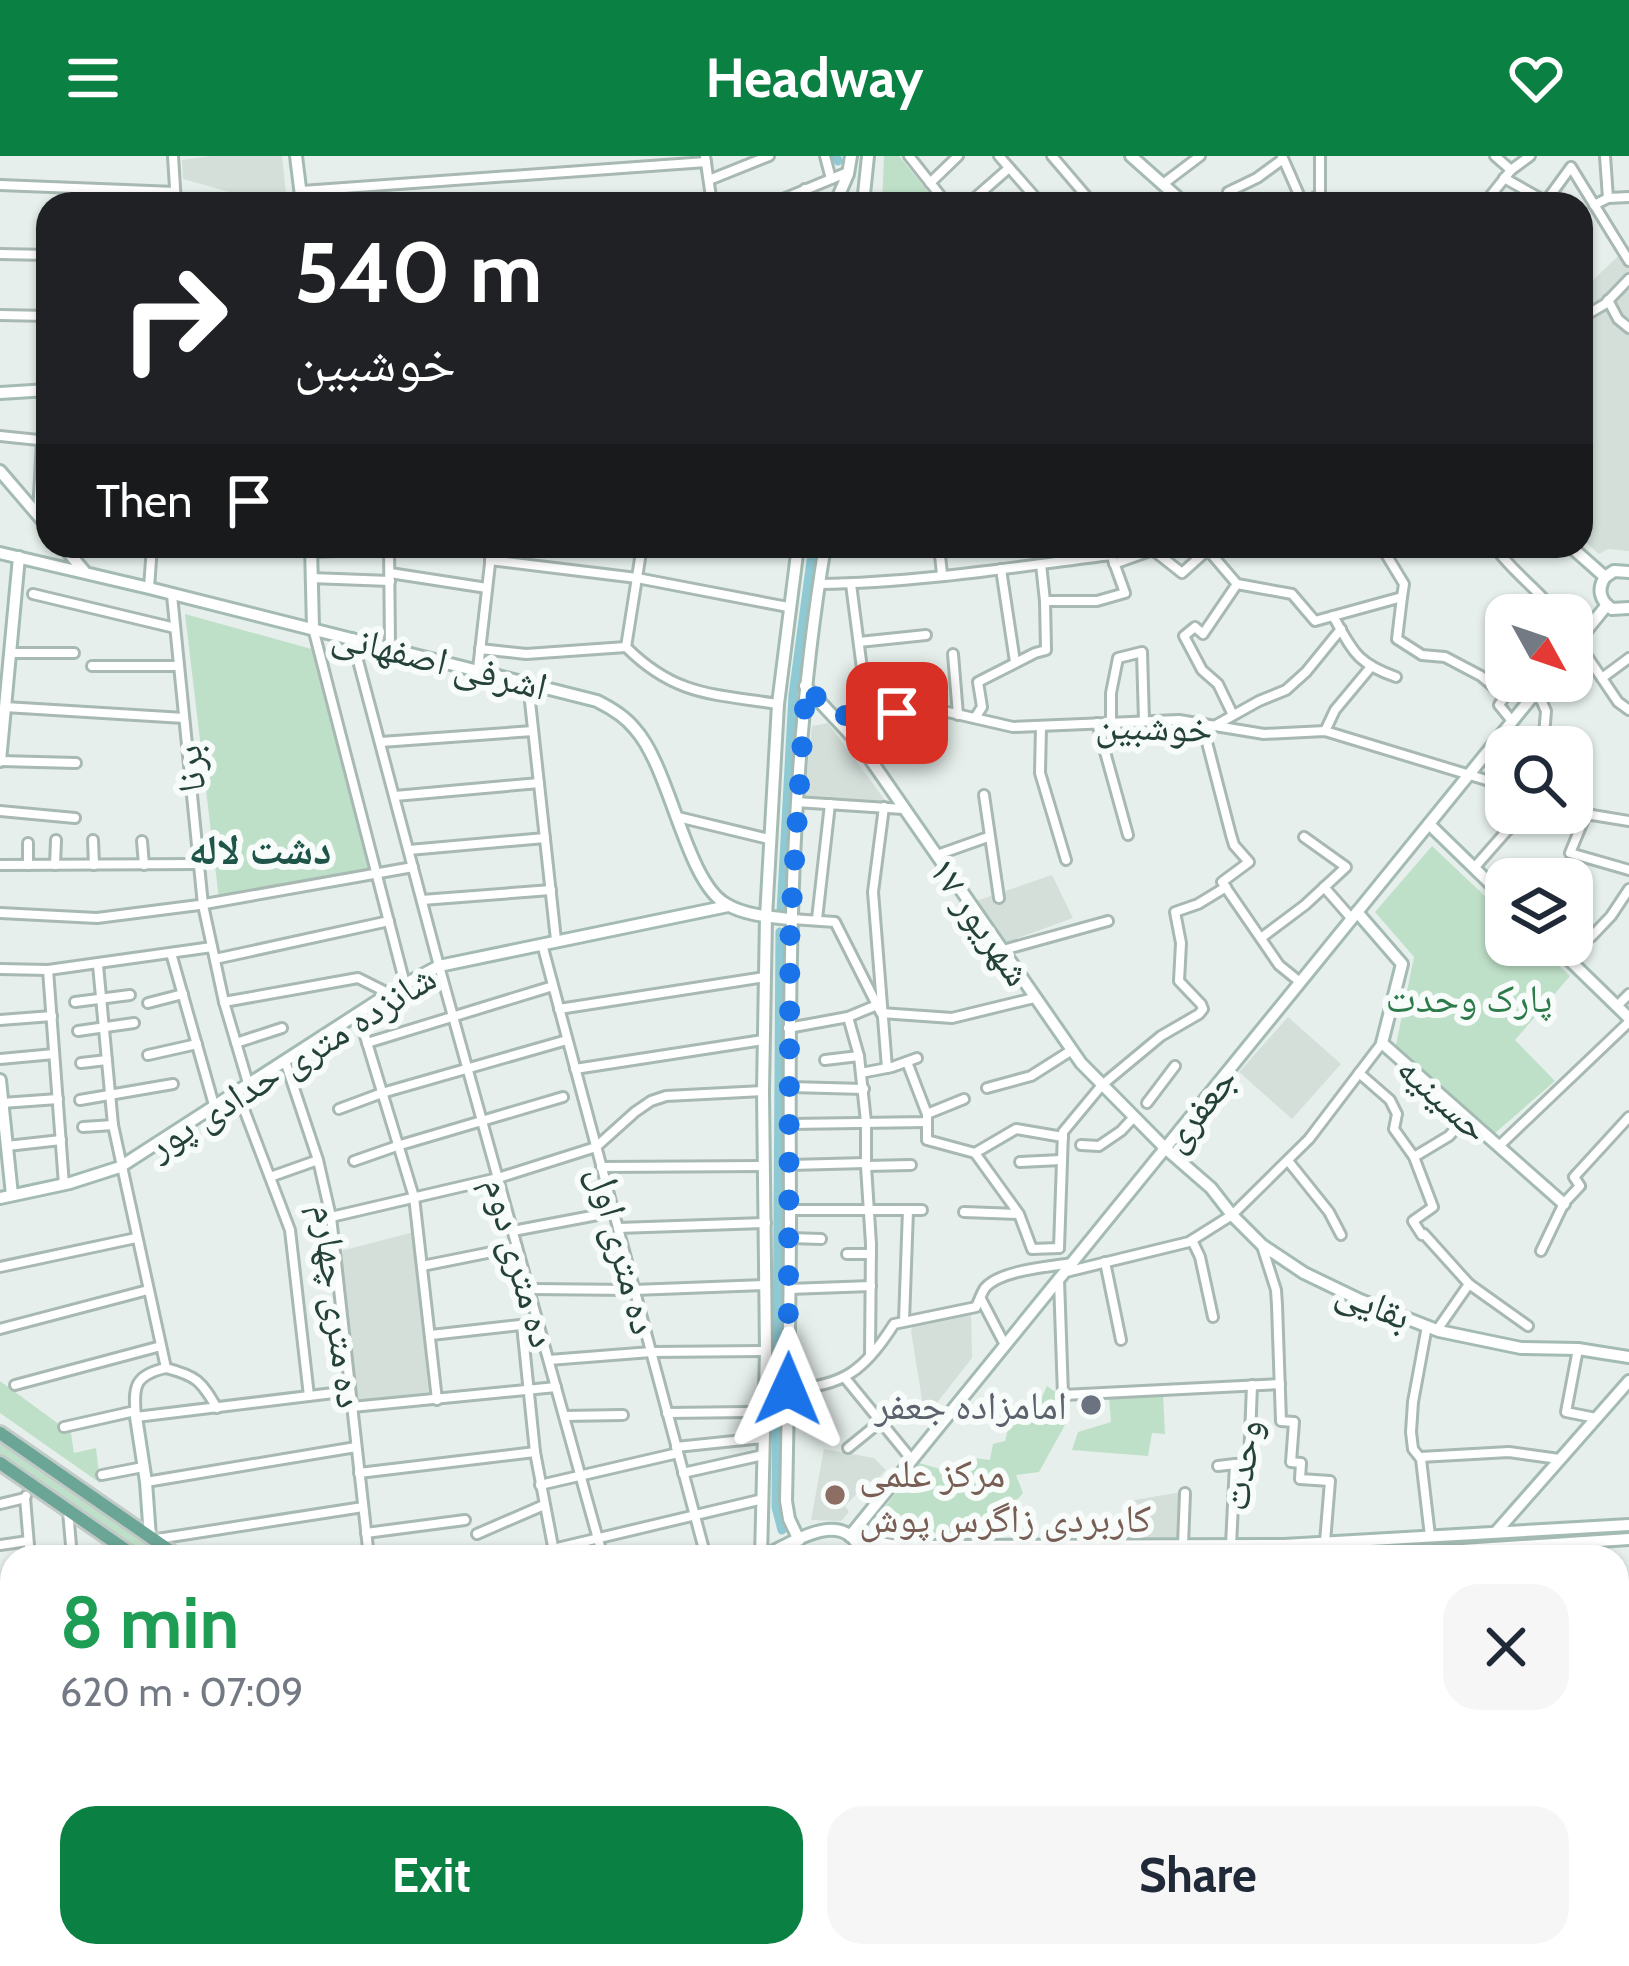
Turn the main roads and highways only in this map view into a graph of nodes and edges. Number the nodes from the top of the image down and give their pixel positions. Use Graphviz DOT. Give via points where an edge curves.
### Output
graph roads {
  1 [pos="0,1433"];
  2 [pos="0,1463"];
  3 [pos="109,1545"];
  4 [pos="162,1545"];
  1 -- 4 [label="main road"];
  2 -- 3 [label="main road" via="27,1491"];
}
